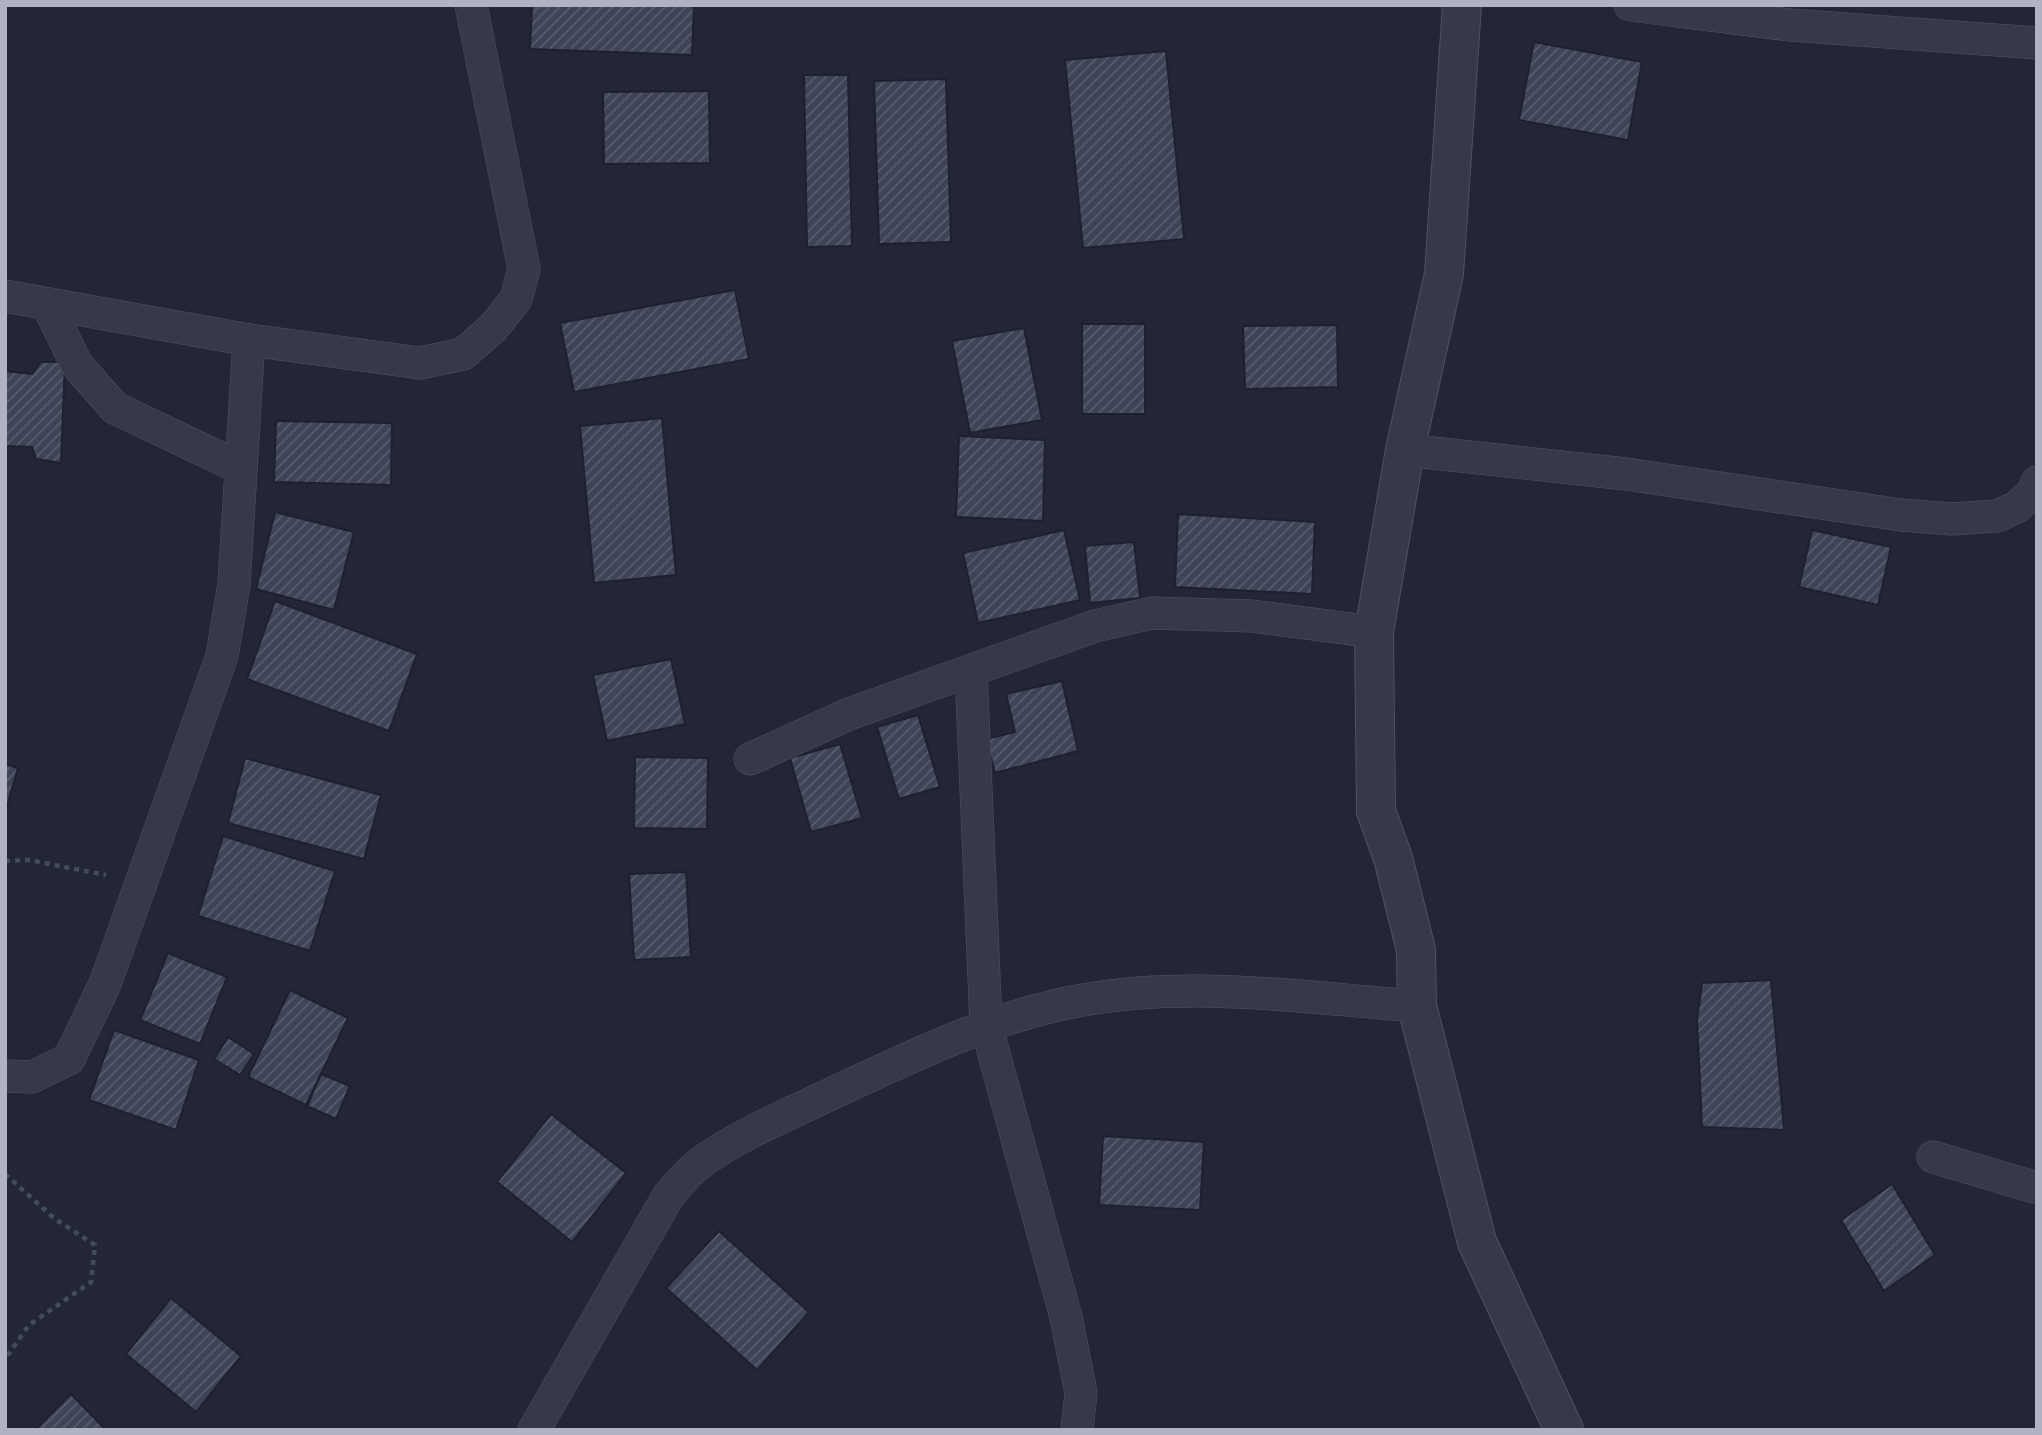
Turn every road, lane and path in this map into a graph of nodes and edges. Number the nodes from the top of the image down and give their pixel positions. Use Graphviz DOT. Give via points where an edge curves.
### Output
graph roads {
  1 [pos="471,5"];
  2 [pos="1462,5"];
  3 [pos="1630,5"];
  4 [pos="2037,43"];
  5 [pos="5,296"];
  6 [pos="47,304"];
  7 [pos="249,340"];
  8 [pos="1405,450"];
  9 [pos="241,468"];
  10 [pos="2037,482"];
  11 [pos="1374,632"];
  12 [pos="971,670"];
  13 [pos="750,759"];
  14 [pos="5,861"];
  15 [pos="141,882"];
  16 [pos="1417,1006"];
  17 [pos="986,1026"];
  18 [pos="5,1076"];
  19 [pos="1933,1157"];
  20 [pos="5,1174"];
  21 [pos="2037,1188"];
  22 [pos="5,1359"];
  23 [pos="534,1430"];
  24 [pos="1077,1430"];
  25 [pos="1564,1430"];
  1 -- 7 [label="street" via="524,269 516,299 493,328 463,354 420,363"];
  2 -- 8 [label="street" via="1444,274"];
  3 -- 4 [label="street" via="1790,25"];
  5 -- 6 [label="street"];
  6 -- 7 [label="street"];
  6 -- 9 [label="street" via="77,365 115,408"];
  7 -- 9 [label="street"];
  8 -- 10 [label="street" via="1626,474 1952,519 1997,516 2017,507"];
  8 -- 11 [label="street"];
  9 -- 15 [label="street" via="234,584 222,656"];
  11 -- 12 [label="street" via="1252,616 1152,613 1095,626"];
  11 -- 16 [label="street" via="1376,811 1416,950"];
  12 -- 13 [label="street" via="849,714"];
  12 -- 17 [label="street"];
  14 -- 15 [label="path" via="29,860"];
  15 -- 18 [label="street" via="105,984 69,1059 32,1077"];
  16 -- 17 [label="street" via="1245,993 1160,993 1083,1000"];
  16 -- 25 [label="street" via="1477,1242"];
  17 -- 23 [label="street" via="770,1123 698,1165 669,1195"];
  17 -- 24 [label="street" via="1066,1317 1081,1393"];
  19 -- 21 [label="street"];
  20 -- 22 [label="path" via="55,1219 95,1245 91,1282 29,1325"];
}
